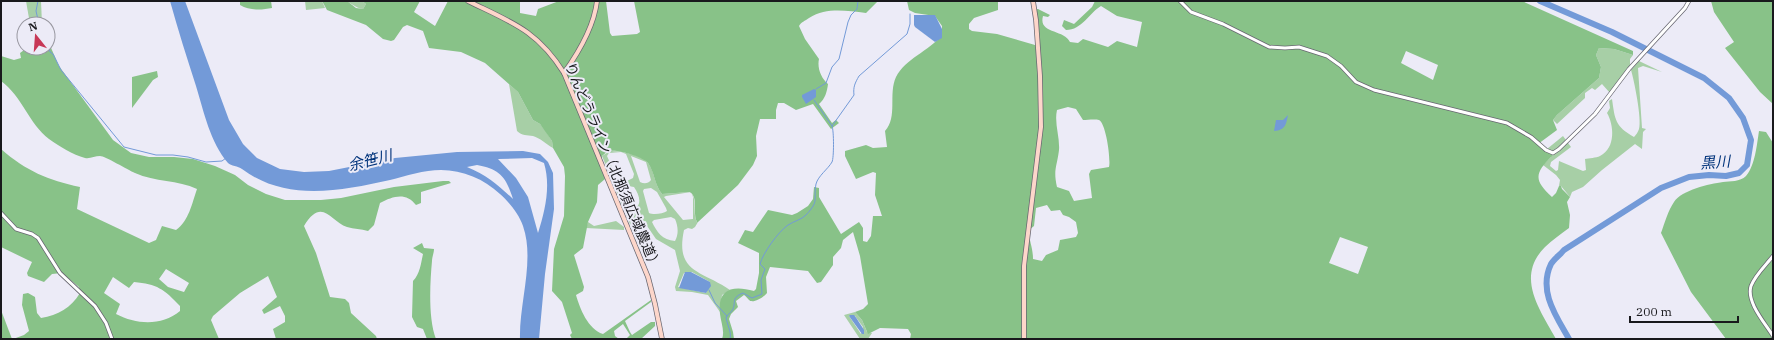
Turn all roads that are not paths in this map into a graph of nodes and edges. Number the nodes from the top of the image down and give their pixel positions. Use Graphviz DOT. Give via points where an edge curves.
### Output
graph roads {
  1 [pos="468,1"];
  2 [pos="597,1"];
  3 [pos="1033,1"];
  4 [pos="1180,1"];
  5 [pos="1689,1"];
  6 [pos="564,73"];
  7 [pos="1,213"];
  8 [pos="1773,256"];
  9 [pos="1773,336"];
  10 [pos="112,339"];
  11 [pos="662,339"];
  12 [pos="1024,339"];
  1 -- 6 [label="street, りんどうライン（北那須広域農道）" via="531,34 545,46"];
  2 -- 6 [label="street" via="592,24"];
  3 -- 12 [label="street" via="1040,69 1041,127 1024,266"];
  4 -- 5 [label="street" via="1191,12 1270,47 1298,47 1327,56 1356,82 1374,90 1507,123 1553,153 1595,114 1638,59"];
  6 -- 11 [label="street, りんどうライン（北那須広域農道）" via="648,277"];
  7 -- 10 [label="street" via="16,229 38,238 60,272 95,306"];
  8 -- 9 [label="street" via="1754,281 1750,292"];
}
